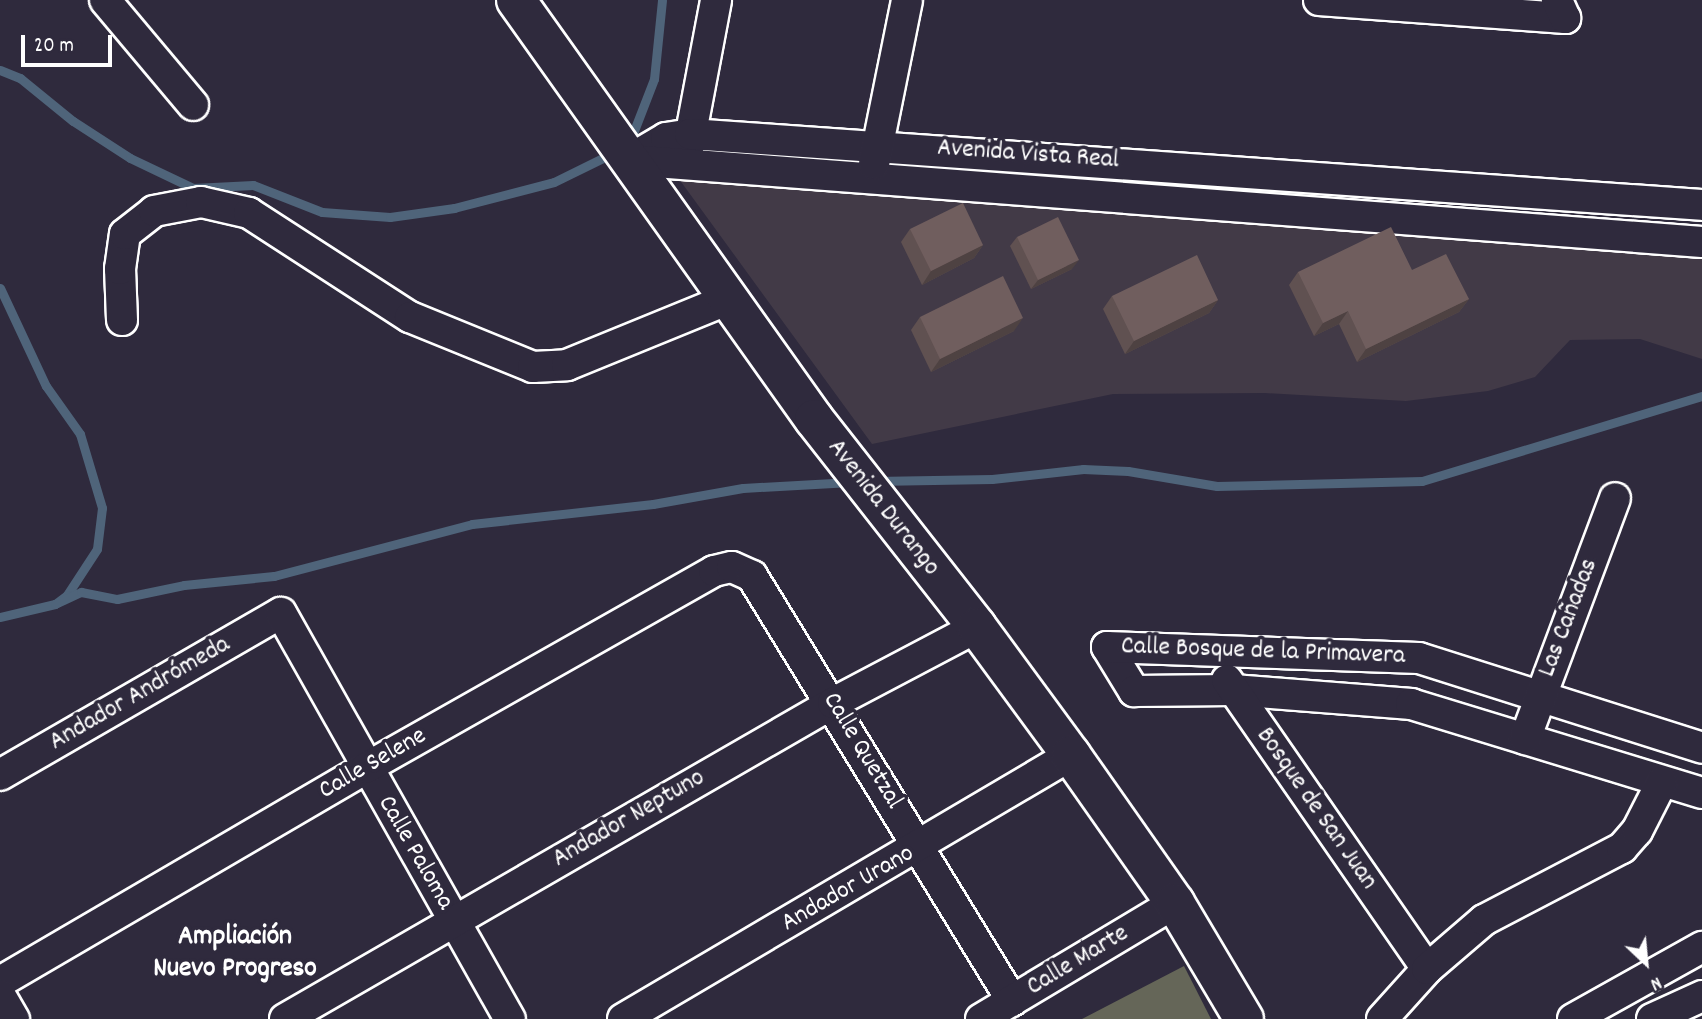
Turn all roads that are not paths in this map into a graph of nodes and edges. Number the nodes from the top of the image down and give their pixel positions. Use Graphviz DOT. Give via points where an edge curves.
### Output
graph roads {
  1 [pos="105,0"];
  2 [pos="516,0"];
  3 [pos="716,0"];
  4 [pos="907,0"];
  5 [pos="1319,0"];
  6 [pos="1556,0"];
  7 [pos="193,105"];
  8 [pos="690,134"];
  9 [pos="878,144"];
  10 [pos="629,160"];
  11 [pos="685,163"];
  12 [pos="871,177"];
  13 [pos="1366,180"];
  14 [pos="1702,205"];
  15 [pos="1359,218"];
  16 [pos="1702,242"];
  17 [pos="726,300"];
  18 [pos="122,320"];
  19 [pos="1615,498"];
  20 [pos="752,576"];
  21 [pos="281,613"];
  22 [pos="977,627"];
  23 [pos="1207,648"];
  24 [pos="1233,690"];
  25 [pos="1540,696"];
  26 [pos="833,703"];
  27 [pos="1525,739"];
  28 [pos="1702,748"];
  29 [pos="1071,755"];
  30 [pos="366,768"];
  31 [pos="0,775"];
  32 [pos="1662,782"];
  33 [pos="1702,793"];
  34 [pos="920,848"];
  35 [pos="1175,903"];
  36 [pos="453,920"];
  37 [pos="1702,947"];
  38 [pos="1427,968"];
  39 [pos="0,982"];
  40 [pos="0,995"];
  41 [pos="1702,996"];
  42 [pos="1012,1001"];
  43 [pos="14,1019"];
  44 [pos="285,1019"];
  45 [pos="510,1019"];
  46 [pos="623,1019"];
  47 [pos="981,1019"];
  48 [pos="1244,1019"];
  49 [pos="1382,1019"];
  50 [pos="1573,1019"];
  51 [pos="1652,1019"];
  1 -- 7 [label="street"];
  2 -- 10 [label="street, Avenida Durango"];
  3 -- 8 [label="street"];
  4 -- 9 [label="street"];
  5 -- 6 [label="street" via="1565,18"];
  8 -- 9 [label="street, Avenida Vista Real"];
  8 -- 10 [label="street, Avenida Vista Real" via="666,138"];
  8 -- 11 [label="street"];
  9 -- 12 [label="street"];
  9 -- 13 [label="street, Avenida Vista Real"];
  10 -- 11 [label="street, Avenida Vista Real"];
  10 -- 17 [label="street, Avenida Durango"];
  11 -- 12 [label="street, Avenida Vista Real"];
  12 -- 15 [label="street, Avenida Vista Real"];
  13 -- 14 [label="street, Avenida Vista Real"];
  13 -- 15 [label="street"];
  15 -- 16 [label="street, Avenida Vista Real"];
  17 -- 18 [label="street" via="567,365 533,367 410,317 249,213 201,202 153,211 125,234 120,269"];
  17 -- 22 [label="street, Avenida Durango"];
  19 -- 25 [label="street, Las Cañadas"];
  20 -- 26 [label="street, Calle Quetzal"];
  20 -- 30 [label="street, Calle Selene" via="732,567 714,571"];
  21 -- 30 [label="street, Calle Paloma"];
  21 -- 31 [label="street, Andador Andrómeda"];
  22 -- 26 [label="street, Andador Neptuno"];
  22 -- 29 [label="street, Avenida Durango"];
  23 -- 24 [label="street, Bosque de San Juan"];
  23 -- 24 [label="street, Calle Bosque de la Primavera" via="1107,647 1134,691"];
  23 -- 25 [label="street, Calle Bosque de la Primavera" via="1419,658"];
  24 -- 27 [label="street, Calle Bosque de la Primavera" via="1411,704"];
  24 -- 38 [label="street, Bosque de San Juan"];
  25 -- 27 [label="street, Las Cañadas"];
  25 -- 28 [label="street, Calle Bosque de la Primavera"];
  26 -- 34 [label="street, Calle Quetzal"];
  26 -- 36 [label="street, Andador Neptuno"];
  27 -- 32 [label="street, Calle Bosque de la Primavera"];
  29 -- 34 [label="street, Andador Urano"];
  29 -- 35 [label="street, Avenida Durango"];
  30 -- 36 [label="street, Calle Paloma"];
  30 -- 39 [label="street, Calle Selene"];
  32 -- 33 [label="street, Calle Bosque de la Primavera"];
  32 -- 38 [label="street" via="1637,831 1622,848 1484,920"];
  34 -- 42 [label="street, Calle Quetzal"];
  34 -- 46 [label="street, Andador Urano"];
  35 -- 42 [label="street, Calle Marte"];
  35 -- 48 [label="street, Avenida Durango"];
  36 -- 44 [label="street, Andador Neptuno"];
  36 -- 45 [label="street, Calle Paloma"];
  37 -- 50 [label="street"];
  38 -- 49 [label="street"];
  40 -- 43 [label="street"];
  41 -- 51 [label="street"];
  42 -- 47 [label="street, Calle Marte"];
}
